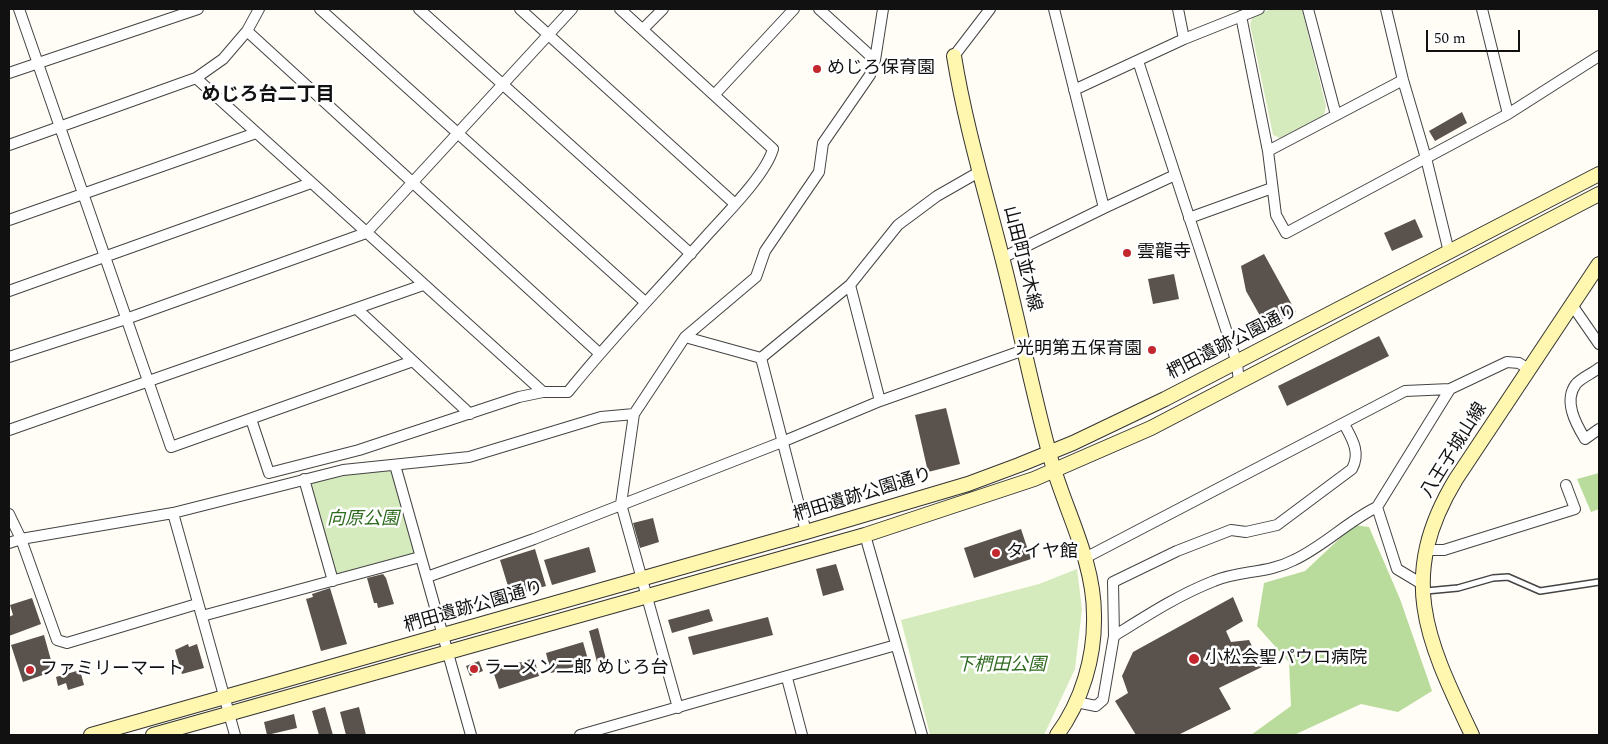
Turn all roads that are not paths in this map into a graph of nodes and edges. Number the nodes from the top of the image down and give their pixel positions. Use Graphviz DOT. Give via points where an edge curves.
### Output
graph roads {
  1 [pos="18,9"];
  2 [pos="198,9"];
  3 [pos="259,9"];
  4 [pos="320,9"];
  5 [pos="419,9"];
  6 [pos="520,9"];
  7 [pos="572,9"];
  8 [pos="620,9"];
  9 [pos="663,9"];
  10 [pos="794,9"];
  11 [pos="820,9"];
  12 [pos="883,9"];
  13 [pos="990,9"];
  14 [pos="1054,9"];
  15 [pos="1178,9"];
  16 [pos="1259,9"];
  17 [pos="1308,9"];
  18 [pos="1386,9"];
  19 [pos="1482,9"];
  20 [pos="1240,16"];
  21 [pos="643,29"];
  22 [pos="247,31"];
  23 [pos="548,34"];
  24 [pos="1184,39"];
  25 [pos="954,56"];
  26 [pos="1599,56"];
  27 [pos="876,60"];
  28 [pos="1138,61"];
  29 [pos="37,64"];
  30 [pos="9,73"];
  31 [pos="196,78"];
  32 [pos="1403,80"];
  33 [pos="502,84"];
  34 [pos="1074,90"];
  35 [pos="715,94"];
  36 [pos="1508,114"];
  37 [pos="1336,115"];
  38 [pos="58,128"];
  39 [pos="256,133"];
  40 [pos="457,133"];
  41 [pos="9,145"];
  42 [pos="1268,151"];
  43 [pos="1426,158"];
  44 [pos="979,172"];
  45 [pos="1175,174"];
  46 [pos="1599,174"];
  47 [pos="412,182"];
  48 [pos="311,183"];
  49 [pos="1272,188"];
  50 [pos="1599,194"];
  51 [pos="82,195"];
  52 [pos="735,204"];
  53 [pos="1104,208"];
  54 [pos="1189,218"];
  55 [pos="9,220"];
  56 [pos="366,233"];
  57 [pos="1449,252"];
  58 [pos="691,254"];
  59 [pos="104,257"];
  60 [pos="1002,258"];
  61 [pos="1599,264"];
  62 [pos="850,284"];
  63 [pos="423,285"];
  64 [pos="9,291"];
  65 [pos="645,302"];
  66 [pos="1572,305"];
  67 [pos="357,309"];
  68 [pos="126,319"];
  69 [pos="685,337"];
  70 [pos="1599,344"];
  71 [pos="1024,350"];
  72 [pos="599,353"];
  73 [pos="9,357"];
  74 [pos="761,358"];
  75 [pos="413,361"];
  76 [pos="1237,363"];
  77 [pos="1599,368"];
  78 [pos="1530,370"];
  79 [pos="148,382"];
  80 [pos="1239,383"];
  81 [pos="1450,389"];
  82 [pos="543,392"];
  83 [pos="880,401"];
  84 [pos="470,414"];
  85 [pos="634,414"];
  86 [pos="250,419"];
  87 [pos="1344,424"];
  88 [pos="1599,429"];
  89 [pos="9,430"];
  90 [pos="782,442"];
  91 [pos="1049,453"];
  92 [pos="395,465"];
  93 [pos="1054,470"];
  94 [pos="304,479"];
  95 [pos="1566,486"];
  96 [pos="621,504"];
  97 [pos="1377,507"];
  98 [pos="172,513"];
  99 [pos="9,514"];
  100 [pos="806,532"];
  101 [pos="866,535"];
  102 [pos="21,538"];
  103 [pos="9,543"];
  104 [pos="1426,550"];
  105 [pos="420,556"];
  106 [pos="1085,558"];
  107 [pos="427,577"];
  108 [pos="641,580"];
  109 [pos="333,581"];
  110 [pos="1599,582"];
  111 [pos="1422,587"];
  112 [pos="646,596"];
  113 [pos="197,604"];
  114 [pos="202,616"];
  115 [pos="444,636"];
  116 [pos="1114,636"];
  117 [pos="896,645"];
  118 [pos="448,652"];
  119 [pos="787,678"];
  120 [pos="225,698"];
  121 [pos="1076,702"];
  122 [pos="678,708"];
  123 [pos="229,714"];
  124 [pos="91,735"];
  125 [pos="153,735"];
  126 [pos="235,735"];
  127 [pos="471,735"];
  128 [pos="584,735"];
  129 [pos="802,735"];
  130 [pos="922,735"];
  131 [pos="1057,735"];
  132 [pos="1472,735"];
  1 -- 29 [label="street"];
  2 -- 29 [label="street"];
  3 -- 22 [label="street"];
  4 -- 40 [label="street"];
  5 -- 33 [label="street"];
  6 -- 23 [label="street"];
  7 -- 23 [label="street"];
  8 -- 21 [label="street"];
  9 -- 21 [label="street"];
  10 -- 35 [label="street"];
  11 -- 27 [label="street"];
  12 -- 27 [label="street"];
  13 -- 25 [label="street"];
  14 -- 34 [label="street"];
  15 -- 24 [label="street"];
  16 -- 20 [label="street"];
  17 -- 37 [label="street"];
  18 -- 32 [label="street"];
  19 -- 36 [label="street"];
  20 -- 24 [label="street"];
  20 -- 42 [label="street"];
  21 -- 35 [label="street"];
  22 -- 31 [label="street" via="223,59"];
  22 -- 47 [label="street"];
  23 -- 33 [label="street"];
  23 -- 52 [label="street"];
  24 -- 28 [label="street"];
  25 -- 44 [label="street, 山田町並木線"];
  26 -- 36 [label="street"];
  27 -- 69 [label="street" via="870,75 823,143 819,172 765,251 756,277"];
  28 -- 34 [label="street"];
  28 -- 45 [label="street"];
  29 -- 30 [label="street"];
  29 -- 38 [label="street"];
  31 -- 38 [label="street"];
  31 -- 39 [label="street"];
  32 -- 37 [label="street"];
  32 -- 43 [label="street"];
  33 -- 40 [label="street"];
  33 -- 58 [label="street"];
  34 -- 53 [label="street"];
  35 -- 52 [label="street" via="773,149 770,158"];
  36 -- 43 [label="street"];
  37 -- 42 [label="street"];
  38 -- 41 [label="street"];
  38 -- 51 [label="street"];
  39 -- 48 [label="street"];
  39 -- 51 [label="street"];
  40 -- 47 [label="street"];
  40 -- 65 [label="street"];
  42 -- 49 [label="street"];
  43 -- 49 [label="street" via="1286,232 1276,215"];
  43 -- 57 [label="street"];
  44 -- 60 [label="street, 山田町並木線"];
  44 -- 62 [label="street" via="937,196 898,225"];
  45 -- 53 [label="street"];
  45 -- 54 [label="street"];
  46 -- 57 [label="street, 椚田遺跡公園通り"];
  47 -- 56 [label="street"];
  47 -- 72 [label="street"];
  48 -- 56 [label="street"];
  48 -- 59 [label="street"];
  49 -- 54 [label="street"];
  50 -- 80 [label="street, 椚田遺跡公園通り"];
  51 -- 55 [label="street"];
  51 -- 59 [label="street"];
  52 -- 58 [label="street"];
  53 -- 60 [label="street"];
  54 -- 76 [label="street"];
  56 -- 63 [label="street"];
  56 -- 68 [label="street"];
  57 -- 76 [label="street, 椚田遺跡公園通り"];
  58 -- 65 [label="street"];
  59 -- 64 [label="street"];
  59 -- 68 [label="street"];
  60 -- 71 [label="street, 山田町並木線"];
  61 -- 66 [label="street, 八王子城山線"];
  62 -- 74 [label="street"];
  62 -- 83 [label="street"];
  63 -- 67 [label="street"];
  63 -- 82 [label="street"];
  65 -- 72 [label="street"];
  66 -- 70 [label="street"];
  66 -- 78 [label="street, 八王子城山線"];
  67 -- 75 [label="street"];
  67 -- 79 [label="street"];
  68 -- 73 [label="street"];
  68 -- 79 [label="street"];
  69 -- 74 [label="street"];
  69 -- 85 [label="street"];
  71 -- 83 [label="street"];
  71 -- 91 [label="street, 山田町並木線"];
  72 -- 82 [label="street" via="568,392"];
  74 -- 90 [label="street"];
  75 -- 84 [label="street"];
  75 -- 86 [label="street"];
  76 -- 80 [label="street"];
  76 -- 91 [label="street, 椚田遺跡公園通り"];
  77 -- 88 [label="street" via="1576,384 1570,404 1585,439"];
  78 -- 81 [label="street" via="1519,363 1507,362"];
  78 -- 104 [label="street, 八王子城山線" via="1445,497"];
  79 -- 86 [label="street" via="171,447"];
  79 -- 89 [label="street"];
  80 -- 93 [label="street, 椚田遺跡公園通り" via="1151,428"];
  81 -- 87 [label="street" via="1405,391"];
  81 -- 97 [label="street"];
  82 -- 84 [label="street"];
  83 -- 90 [label="street"];
  84 -- 86 [label="street" via="358,450 269,473"];
  85 -- 92 [label="street" via="601,416 469,457"];
  85 -- 96 [label="street"];
  87 -- 106 [label="street"];
  87 -- 116 [label="street" via="1356,448 1352,469 1278,525 1246,532 1231,530 1176,551 1113,582"];
  90 -- 96 [label="street"];
  90 -- 100 [label="street"];
  91 -- 93 [label="street, 山田町並木線"];
  91 -- 100 [label="street, 椚田遺跡公園通り" via="968,484"];
  92 -- 94 [label="street" via="343,470"];
  92 -- 105 [label="street"];
  93 -- 101 [label="street, 椚田遺跡公園通り" via="955,507"];
  93 -- 106 [label="street, 山田町並木線"];
  94 -- 98 [label="street"];
  94 -- 109 [label="street"];
  95 -- 104 [label="street" via="1575,509 1444,550"];
  96 -- 107 [label="street"];
  96 -- 108 [label="street"];
  97 -- 111 [label="street" via="1397,569"];
  97 -- 116 [label="street" via="1294,561 1262,572 1214,580 1160,607"];
  98 -- 102 [label="street"];
  98 -- 113 [label="street"];
  99 -- 102 [label="street"];
  100 -- 108 [label="street, 椚田遺跡公園通り"];
  101 -- 112 [label="street, 椚田遺跡公園通り"];
  101 -- 117 [label="street"];
  102 -- 103 [label="street"];
  102 -- 113 [label="street" via="57,640 67,643"];
  104 -- 111 [label="street, 八王子城山線"];
  105 -- 107 [label="street"];
  105 -- 109 [label="street"];
  106 -- 121 [label="street, 山田町並木線" via="1093,592 1094,626 1087,671"];
  107 -- 115 [label="street"];
  108 -- 112 [label="street"];
  108 -- 115 [label="street, 椚田遺跡公園通り"];
  109 -- 114 [label="street"];
  110 -- 111 [label="lane" via="1540,591 1508,577 1458,588"];
  111 -- 132 [label="street, 八王子城山線" via="1434,653"];
  112 -- 118 [label="street, 椚田遺跡公園通り"];
  112 -- 122 [label="street"];
  113 -- 114 [label="street"];
  114 -- 120 [label="street"];
  115 -- 118 [label="street"];
  115 -- 120 [label="street, 椚田遺跡公園通り"];
  116 -- 121 [label="street" via="1103,700 1096,706"];
  117 -- 119 [label="street"];
  117 -- 130 [label="street"];
  118 -- 123 [label="street, 椚田遺跡公園通り"];
  118 -- 127 [label="street"];
  119 -- 122 [label="street"];
  119 -- 129 [label="street"];
  120 -- 123 [label="street"];
  120 -- 124 [label="street, 椚田遺跡公園通り"];
  121 -- 131 [label="street, 山田町並木線"];
  122 -- 128 [label="street"];
  123 -- 125 [label="street, 椚田遺跡公園通り"];
  123 -- 126 [label="street"];
}
